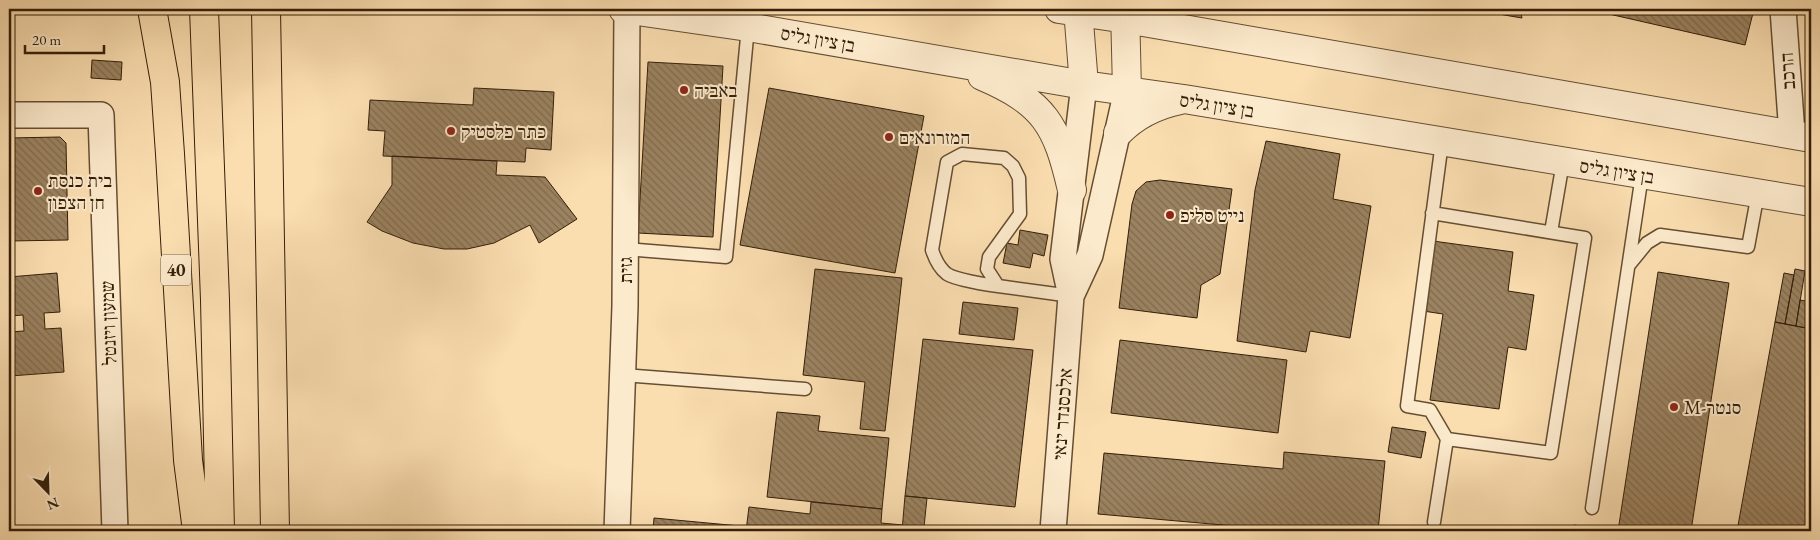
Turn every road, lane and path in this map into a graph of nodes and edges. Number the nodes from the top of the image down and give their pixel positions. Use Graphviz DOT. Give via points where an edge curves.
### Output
graph roads {
  1 [pos="152,9"];
  2 [pos="204,9"];
  3 [pos="266,9"];
  4 [pos="283,9"];
  5 [pos="624,9"];
  6 [pos="628,9"];
  7 [pos="1072,9"];
  8 [pos="1783,9"];
  9 [pos="1125,14"];
  10 [pos="748,27"];
  11 [pos="268,61"];
  12 [pos="946,62"];
  13 [pos="1084,85"];
  14 [pos="1127,90"];
  15 [pos="1184,99"];
  16 [pos="9,115"];
  17 [pos="1118,133"];
  18 [pos="1802,136"];
  19 [pos="1442,142"];
  20 [pos="1562,162"];
  21 [pos="1642,174"];
  22 [pos="1072,190"];
  23 [pos="1758,193"];
  24 [pos="1811,202"];
  25 [pos="1432,214"];
  26 [pos="1551,232"];
  27 [pos="625,249"];
  28 [pos="1628,266"];
  29 [pos="998,286"];
  30 [pos="1071,296"];
  31 [pos="622,375"];
  32 [pos="805,389"];
  33 [pos="1447,439"];
  34 [pos="1592,508"];
  35 [pos="1434,522"];
  36 [pos="115,531"];
  37 [pos="197,531"];
  38 [pos="220,531"];
  39 [pos="275,531"];
  40 [pos="617,531"];
  41 [pos="1053,531"];
  1 -- 37 [label="highway, 40" via="165,82 188,460"];
  2 -- 38 [label="highway, 40"];
  3 -- 11 [label="highway"];
  4 -- 11 [label="highway"];
  5 -- 6 [label="street, בן ציון גליס"];
  6 -- 10 [label="street, בן ציון גליס"];
  6 -- 27 [label="street, גזית"];
  7 -- 9 [label="street"];
  7 -- 13 [label="street"];
  8 -- 18 [label="street, הרכב"];
  9 -- 14 [label="street"];
  9 -- 18 [label="street"];
  10 -- 12 [label="street, בן ציון גליס"];
  10 -- 27 [label="lane" via="726,257"];
  11 -- 39 [label="highway"];
  12 -- 13 [label="street, בן ציון גליס"];
  12 -- 22 [label="street" via="1008,87 1041,113 1054,132"];
  13 -- 14 [label="street, בן ציון גליס"];
  13 -- 22 [label="street, אלכסנדר ינאי"];
  14 -- 15 [label="street, בן ציון גליס"];
  14 -- 17 [label="street, אלכסנדר ינאי"];
  15 -- 17 [label="street" via="1147,111"];
  15 -- 19 [label="street, בן ציון גליס"];
  16 -- 36 [label="street, שמעון ויזנטל" via="101,116"];
  17 -- 30 [label="street, אלכסנדר ינאי" via="1090,255"];
  19 -- 20 [label="street, בן ציון גליס"];
  19 -- 25 [label="lane"];
  20 -- 21 [label="street, בן ציון גליס"];
  20 -- 26 [label="lane"];
  21 -- 23 [label="street, בן ציון גליס"];
  21 -- 28 [label="lane"];
  22 -- 30 [label="street, אלכסנדר ינאי" via="1063,259"];
  23 -- 24 [label="street, בן ציון גליס"];
  23 -- 28 [label="lane" via="1748,247 1660,235 1647,243"];
  25 -- 26 [label="lane"];
  25 -- 33 [label="lane" via="1407,406 1430,410"];
  26 -- 33 [label="lane" via="1585,238 1551,453"];
  27 -- 31 [label="street, גזית"];
  28 -- 34 [label="lane"];
  29 -- 29 [label="lane" via="948,274 936,263 932,250 947,162 962,154 1004,158 1019,178 1020,214 989,257 987,269"];
  29 -- 30 [label="lane"];
  30 -- 41 [label="street, אלכסנדר ינאי"];
  31 -- 32 [label="lane"];
  31 -- 40 [label="street, גזית"];
  33 -- 35 [label="lane"];
}
